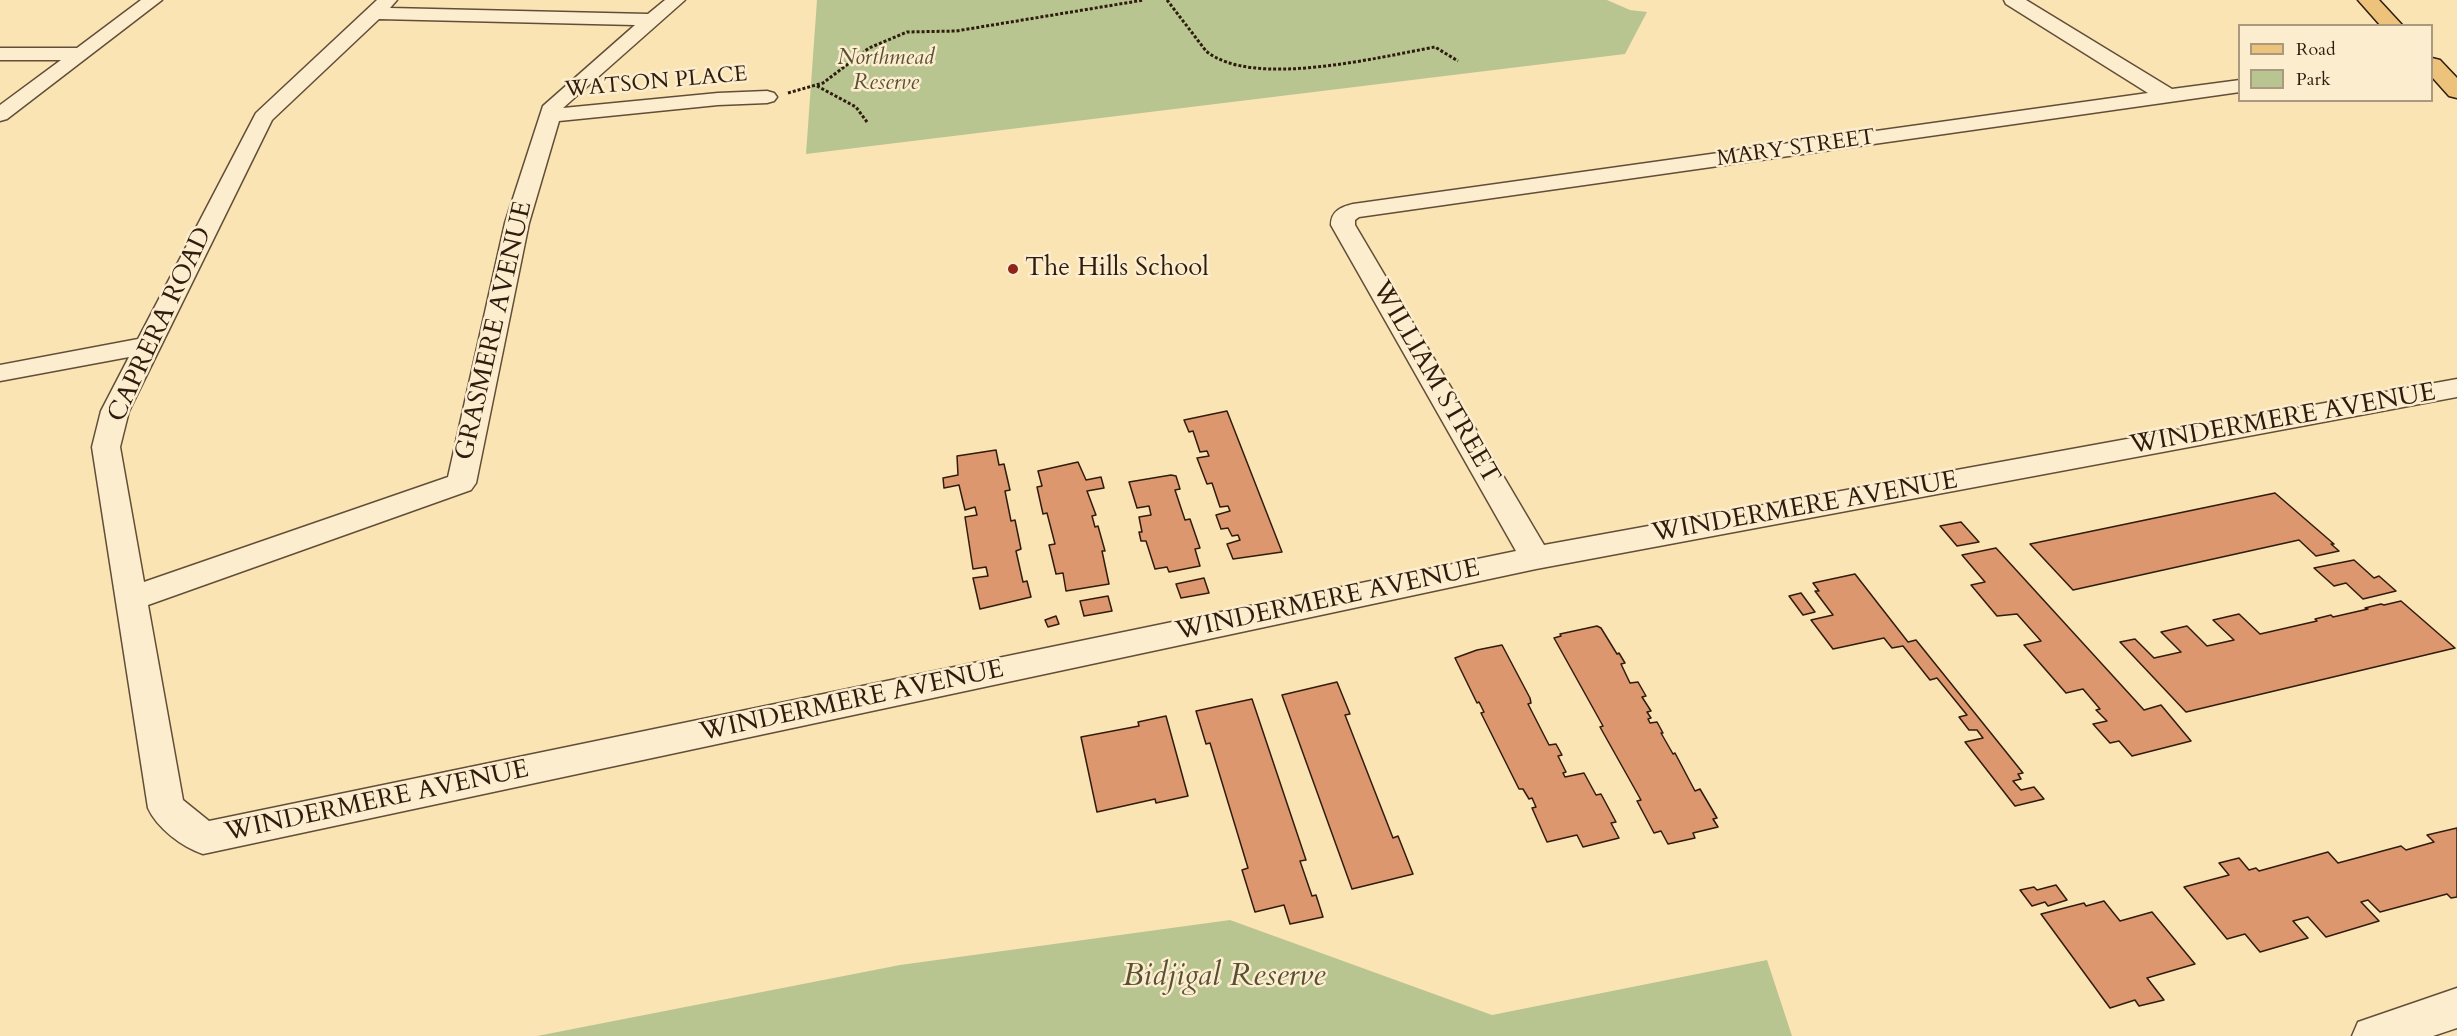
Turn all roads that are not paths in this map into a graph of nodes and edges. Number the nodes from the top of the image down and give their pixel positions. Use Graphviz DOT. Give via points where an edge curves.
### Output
graph roads {
  1 [pos="153,0"];
  2 [pos="676,0"];
  3 [pos="2013,0"];
  4 [pos="2368,0"];
  5 [pos="381,7"];
  6 [pos="652,20"];
  7 [pos="2391,24"];
  8 [pos="0,54"];
  9 [pos="79,54"];
  10 [pos="2433,66"];
  11 [pos="2238,86"];
  12 [pos="2457,91"];
  13 [pos="2168,96"];
  14 [pos="766,97"];
  15 [pos="0,115"];
  16 [pos="549,116"];
  17 [pos="1353,211"];
  18 [pos="146,346"];
  19 [pos="0,373"];
  20 [pos="2457,388"];
  21 [pos="1536,558"];
  22 [pos="133,598"];
  23 [pos="203,838"];
  24 [pos="2457,1008"];
  25 [pos="2373,1036"];
  1 -- 9 [label="street"];
  2 -- 6 [label="street, GRASMERE AVENUE"];
  3 -- 13 [label="street"];
  4 -- 7 [label="main road"];
  5 -- 6 [label="street"];
  5 -- 18 [label="street, CAPRERA ROAD" via="263,117"];
  6 -- 16 [label="street, GRASMERE AVENUE" via="553,106"];
  8 -- 9 [label="street"];
  9 -- 15 [label="street"];
  10 -- 12 [label="main road"];
  11 -- 13 [label="street, MARY STREET"];
  13 -- 17 [label="street, MARY STREET"];
  14 -- 16 [label="street, WATSON PLACE"];
  16 -- 22 [label="street, GRASMERE AVENUE" via="517,223 461,483"];
  17 -- 21 [label="street, WILLIAM STREET" via="1343,217 1342,225"];
  18 -- 19 [label="street"];
  18 -- 22 [label="street, CAPRERA ROAD" via="115,411 106,447"];
  20 -- 21 [label="street, WINDERMERE AVENUE"];
  21 -- 23 [label="street, WINDERMERE AVENUE"];
  22 -- 23 [label="street, CAPRERA ROAD" via="165,808"];
  24 -- 25 [label="street"];
}
